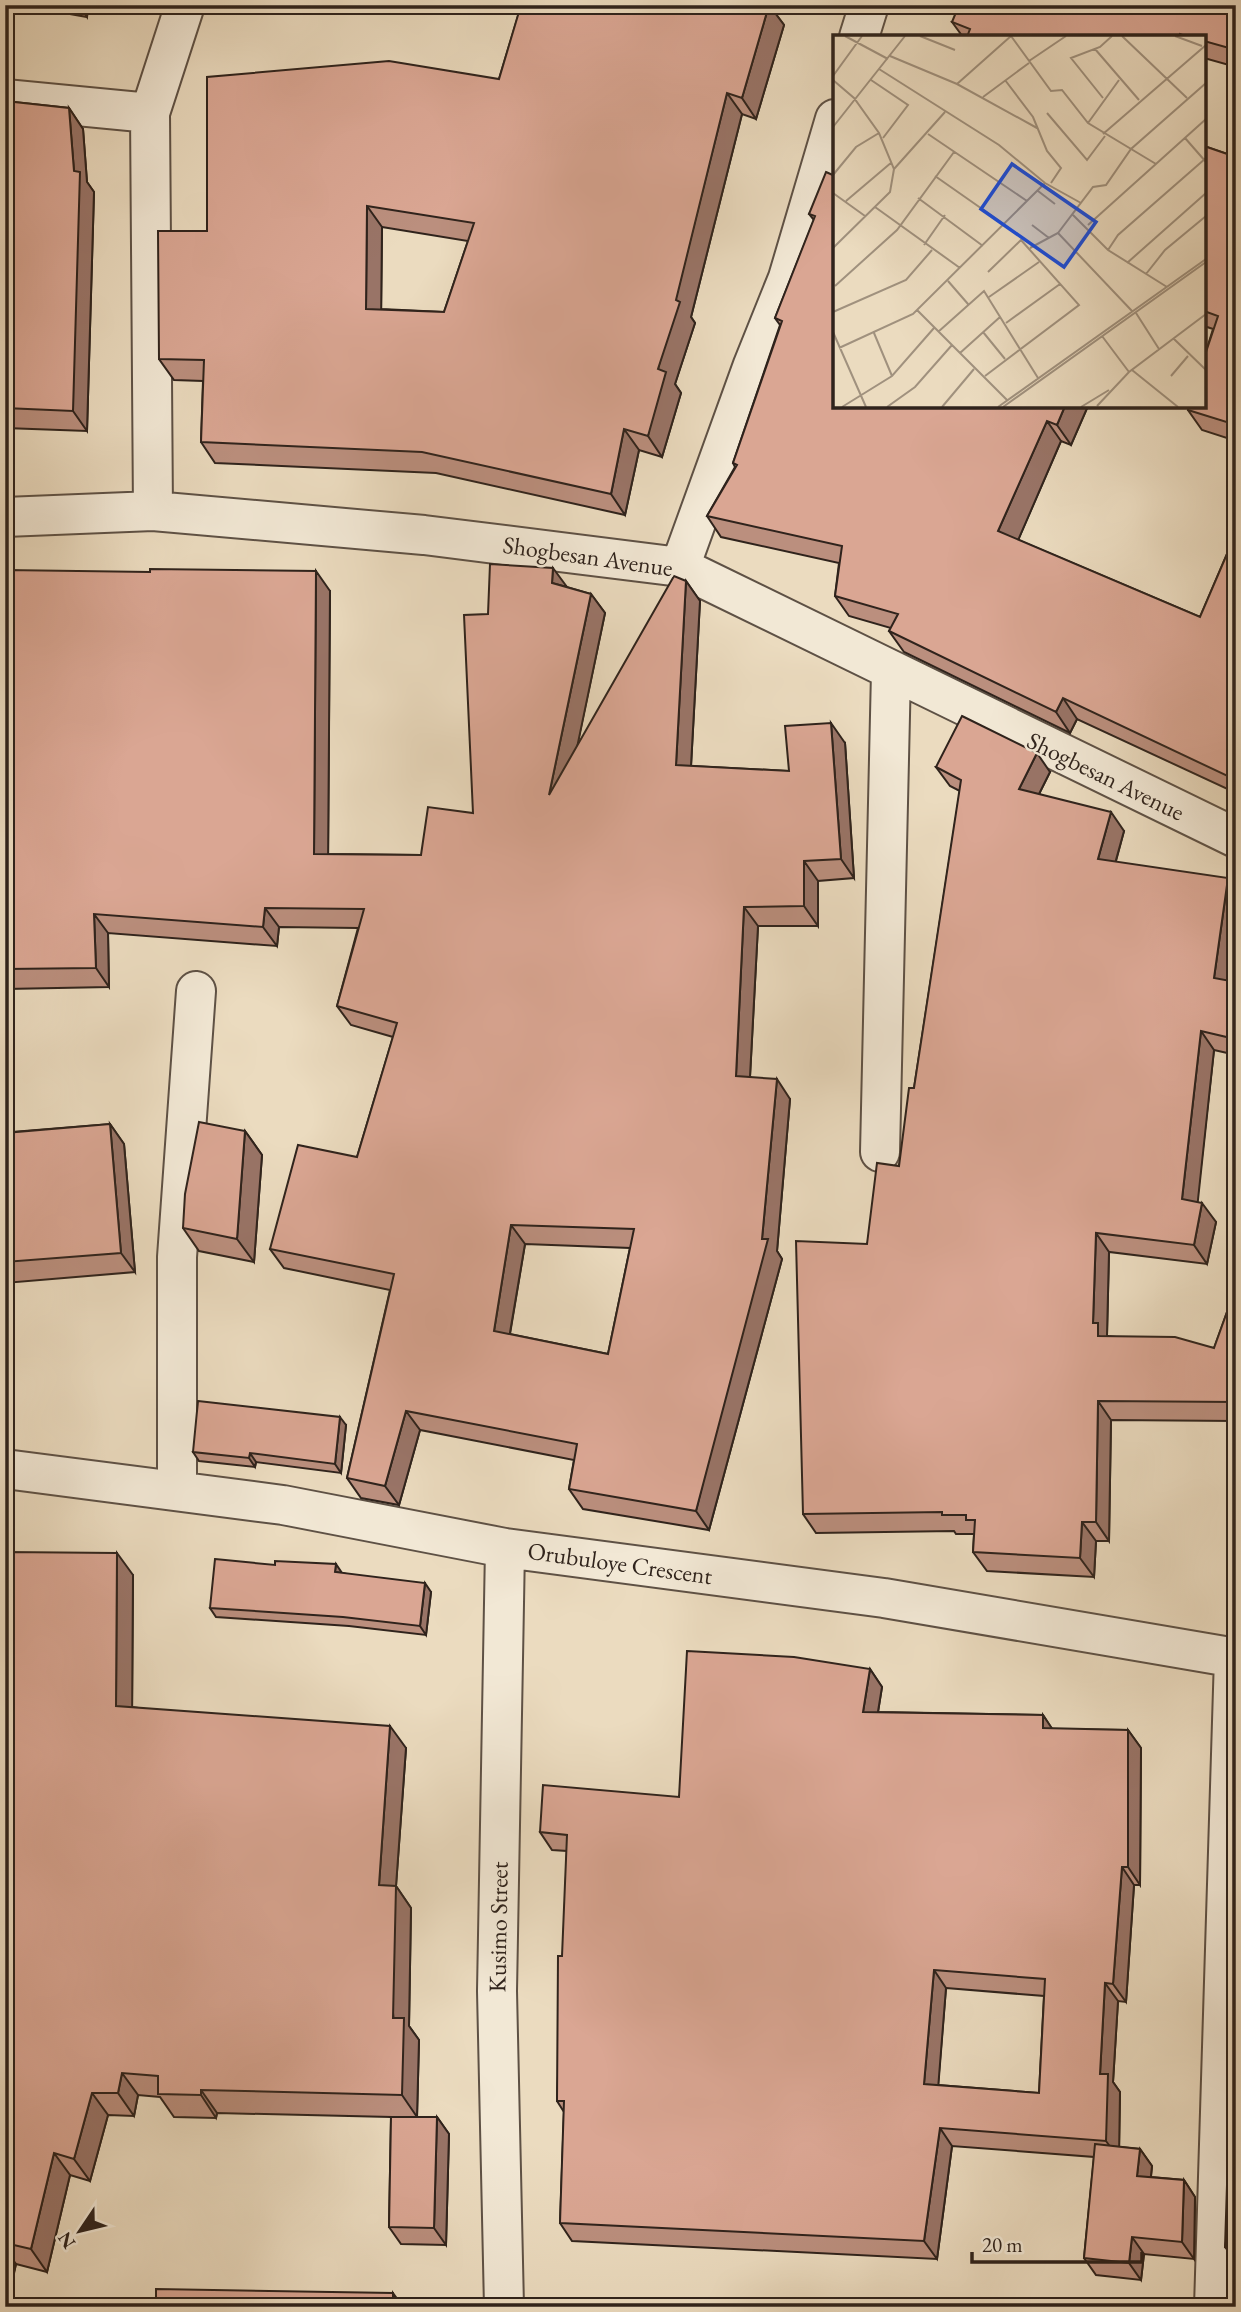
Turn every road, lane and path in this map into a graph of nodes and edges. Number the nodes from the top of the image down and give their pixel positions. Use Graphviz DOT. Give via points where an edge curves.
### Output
graph roads {
  1 [pos="185,5"];
  2 [pos="869,5"];
  3 [pos="860,35"];
  4 [pos="5,99"];
  5 [pos="150,113"];
  6 [pos="833,126"];
  7 [pos="153,512"];
  8 [pos="5,517"];
  9 [pos="680,567"];
  10 [pos="891,672"];
  11 [pos="1236,838"];
  12 [pos="196,991"];
  13 [pos="880,1152"];
  14 [pos="5,1469"];
  15 [pos="177,1490"];
  16 [pos="505,1548"];
  17 [pos="1235,1657"];
  18 [pos="504,2307"];
  19 [pos="1214,2307"];
  1 -- 5 [label="street"];
  2 -- 3 [label="street"];
  4 -- 5 [label="street"];
  5 -- 7 [label="street"];
  6 -- 9 [label="street" via="788,278"];
  7 -- 8 [label="street, Shogbesan Avenue"];
  7 -- 9 [label="street, Shogbesan Avenue" via="424,535"];
  9 -- 10 [label="street, Shogbesan Avenue"];
  10 -- 11 [label="street, Shogbesan Avenue"];
  10 -- 13 [label="street"];
  12 -- 15 [label="street" via="177,1257"];
  14 -- 15 [label="street, Orubuloye Crescent"];
  15 -- 16 [label="street, Orubuloye Crescent" via="284,1505"];
  16 -- 17 [label="street, Orubuloye Crescent" via="884,1598"];
  16 -- 18 [label="street, Kusimo Street" via="497,1991"];
  17 -- 19 [label="street"];
}
